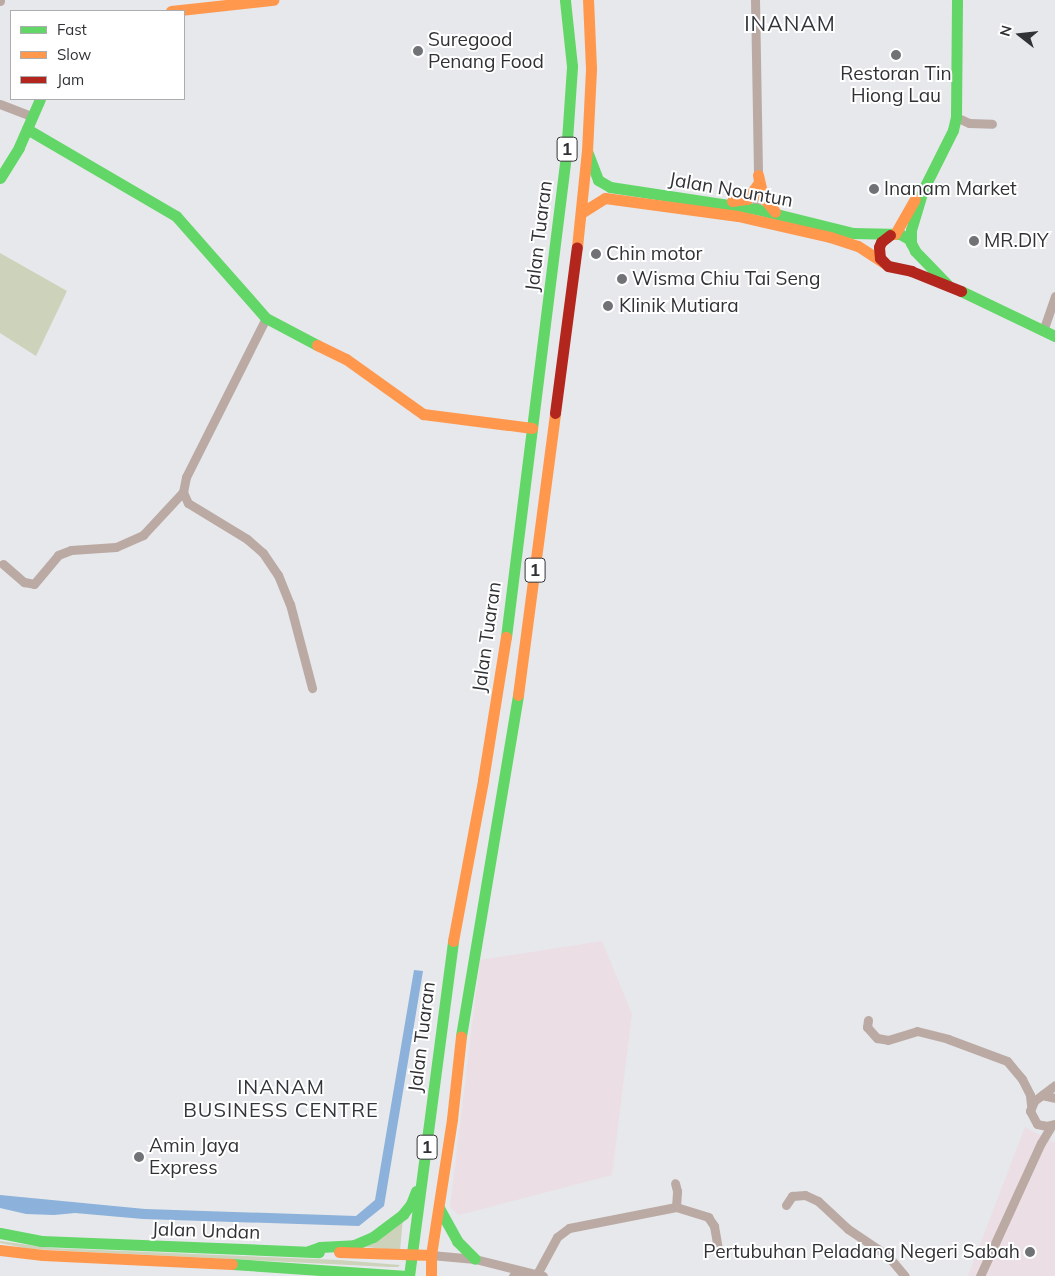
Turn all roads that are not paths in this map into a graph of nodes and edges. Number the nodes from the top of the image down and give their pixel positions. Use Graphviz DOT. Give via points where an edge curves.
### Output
graph roads {
  1 [pos="273,0"];
  2 [pos="565,0"];
  3 [pos="588,0"];
  4 [pos="755,0"];
  5 [pos="956,0"];
  6 [pos="180,10"];
  7 [pos="40,100"];
  8 [pos="0,104"];
  9 [pos="32,116"];
  10 [pos="956,116"];
  11 [pos="992,124"];
  12 [pos="27,129"];
  13 [pos="587,151"];
  14 [pos="0,178"];
  15 [pos="758,180"];
  16 [pos="712,202"];
  17 [pos="756,209"];
  18 [pos="775,212"];
  19 [pos="582,213"];
  20 [pos="893,234"];
  21 [pos="830,237"];
  22 [pos="912,244"];
  23 [pos="884,263"];
  24 [pos="897,268"];
  25 [pos="947,284"];
  26 [pos="1055,296"];
  27 [pos="266,318"];
  28 [pos="1043,331"];
  29 [pos="1055,336"];
  30 [pos="532,428"];
  31 [pos="183,492"];
  32 [pos="3,564"];
  33 [pos="312,688"];
  34 [pos="868,1020"];
  35 [pos="1055,1085"];
  36 [pos="1042,1095"];
  37 [pos="1055,1098"];
  38 [pos="1031,1106"];
  39 [pos="1031,1116"];
  40 [pos="1053,1124"];
  41 [pos="1041,1142"];
  42 [pos="425,1166"];
  43 [pos="675,1183"];
  44 [pos="786,1205"];
  45 [pos="676,1207"];
  46 [pos="438,1208"];
  47 [pos="0,1233"];
  48 [pos="718,1248"];
  49 [pos="0,1250"];
  50 [pos="309,1251"];
  51 [pos="411,1254"];
  52 [pos="431,1255"];
  53 [pos="475,1259"];
  54 [pos="356,1272"];
  55 [pos="540,1275"];
  56 [pos="373,1276"];
  57 [pos="408,1276"];
  58 [pos="431,1276"];
  59 [pos="513,1276"];
  60 [pos="905,1276"];
  61 [pos="980,1276"];
  1 -- 6 [label="street"];
  2 -- 30 [label="street, Jalan Tuaran / 1" via="572,66 566,155"];
  3 -- 13 [label="street, Jalan Tuaran / 1" via="591,68"];
  4 -- 15 [label="street"];
  5 -- 10 [label="street"];
  5 -- 20 [label="street" via="950,125 920,189"];
  7 -- 9 [label="street"];
  8 -- 9 [label="street"];
  9 -- 12 [label="street"];
  10 -- 11 [label="street" via="969,123"];
  10 -- 22 [label="street" via="923,190 911,230"];
  12 -- 14 [label="street"];
  12 -- 27 [label="street" via="176,216"];
  13 -- 16 [label="street, Jalan Nountun" via="598,180 610,187"];
  13 -- 19 [label="street, Jalan Tuaran / 1"];
  15 -- 16 [label="street" via="747,199"];
  15 -- 17 [label="street"];
  15 -- 18 [label="street" via="763,197"];
  16 -- 17 [label="street, Jalan Nountun"];
  17 -- 18 [label="street, Jalan Nountun"];
  17 -- 21 [label="street"];
  18 -- 20 [label="street, Jalan Nountun" via="853,233"];
  19 -- 21 [label="street, Jalan Nountun" via="605,198 738,216"];
  19 -- 46 [label="street, Jalan Tuaran / 1" via="522,674 467,1001"];
  20 -- 22 [label="street, Jalan Nountun" via="905,236"];
  20 -- 23 [label="street" via="879,247"];
  21 -- 23 [label="street, Jalan Nountun" via="858,246"];
  22 -- 24 [label="street" via="910,260"];
  22 -- 25 [label="street, Jalan Nountun" via="918,256"];
  23 -- 24 [label="street, Jalan Nountun"];
  24 -- 25 [label="street, Jalan Nountun"];
  25 -- 28 [label="street, Jalan Nountun"];
  26 -- 28 [label="street"];
  27 -- 30 [label="street" via="346,359 423,414"];
  27 -- 31 [label="street" via="186,478"];
  28 -- 29 [label="street, Jalan Nountun"];
  30 -- 42 [label="street, Jalan Tuaran / 1" via="498,689 460,895 440,1032"];
  31 -- 32 [label="street" via="143,535 116,547 58,554 34,584 24,582"];
  31 -- 33 [label="street" via="188,503 264,553 290,604"];
  34 -- 38 [label="street" via="868,1027 876,1038 888,1040 917,1031 948,1038 1007,1060 1022,1079 1030,1095"];
  35 -- 36 [label="street"];
  36 -- 37 [label="street"];
  36 -- 38 [label="street"];
  38 -- 39 [label="street"];
  39 -- 40 [label="street" via="1037,1124"];
  39 -- 41 [label="street"];
  40 -- 41 [label="street"];
  41 -- 61 [label="street"];
  42 -- 50 [label="street" via="411,1204 383,1230 354,1245 320,1247"];
  42 -- 51 [label="street, Jalan Tuaran / 1"];
  43 -- 45 [label="street"];
  44 -- 60 [label="street" via="792,1196 805,1195 818,1201 848,1229 888,1256"];
  45 -- 48 [label="street" via="708,1217 714,1226"];
  45 -- 55 [label="street" via="569,1228 557,1237"];
  46 -- 52 [label="street, Jalan Tuaran / 1"];
  46 -- 53 [label="street" via="457,1241"];
  47 -- 50 [label="street, Jalan Undan" via="41,1241"];
  49 -- 54 [label="street, Jalan Undan"];
  50 -- 51 [label="street, Jalan Undan"];
  51 -- 52 [label="street, Jalan Undan"];
  51 -- 57 [label="street, Jalan Tuaran / 1"];
  52 -- 53 [label="street"];
  52 -- 58 [label="street, Jalan Tuaran / 1"];
  53 -- 55 [label="street"];
  54 -- 56 [label="street"];
  54 -- 57 [label="street, Jalan Undan"];
  55 -- 59 [label="street"];
}
